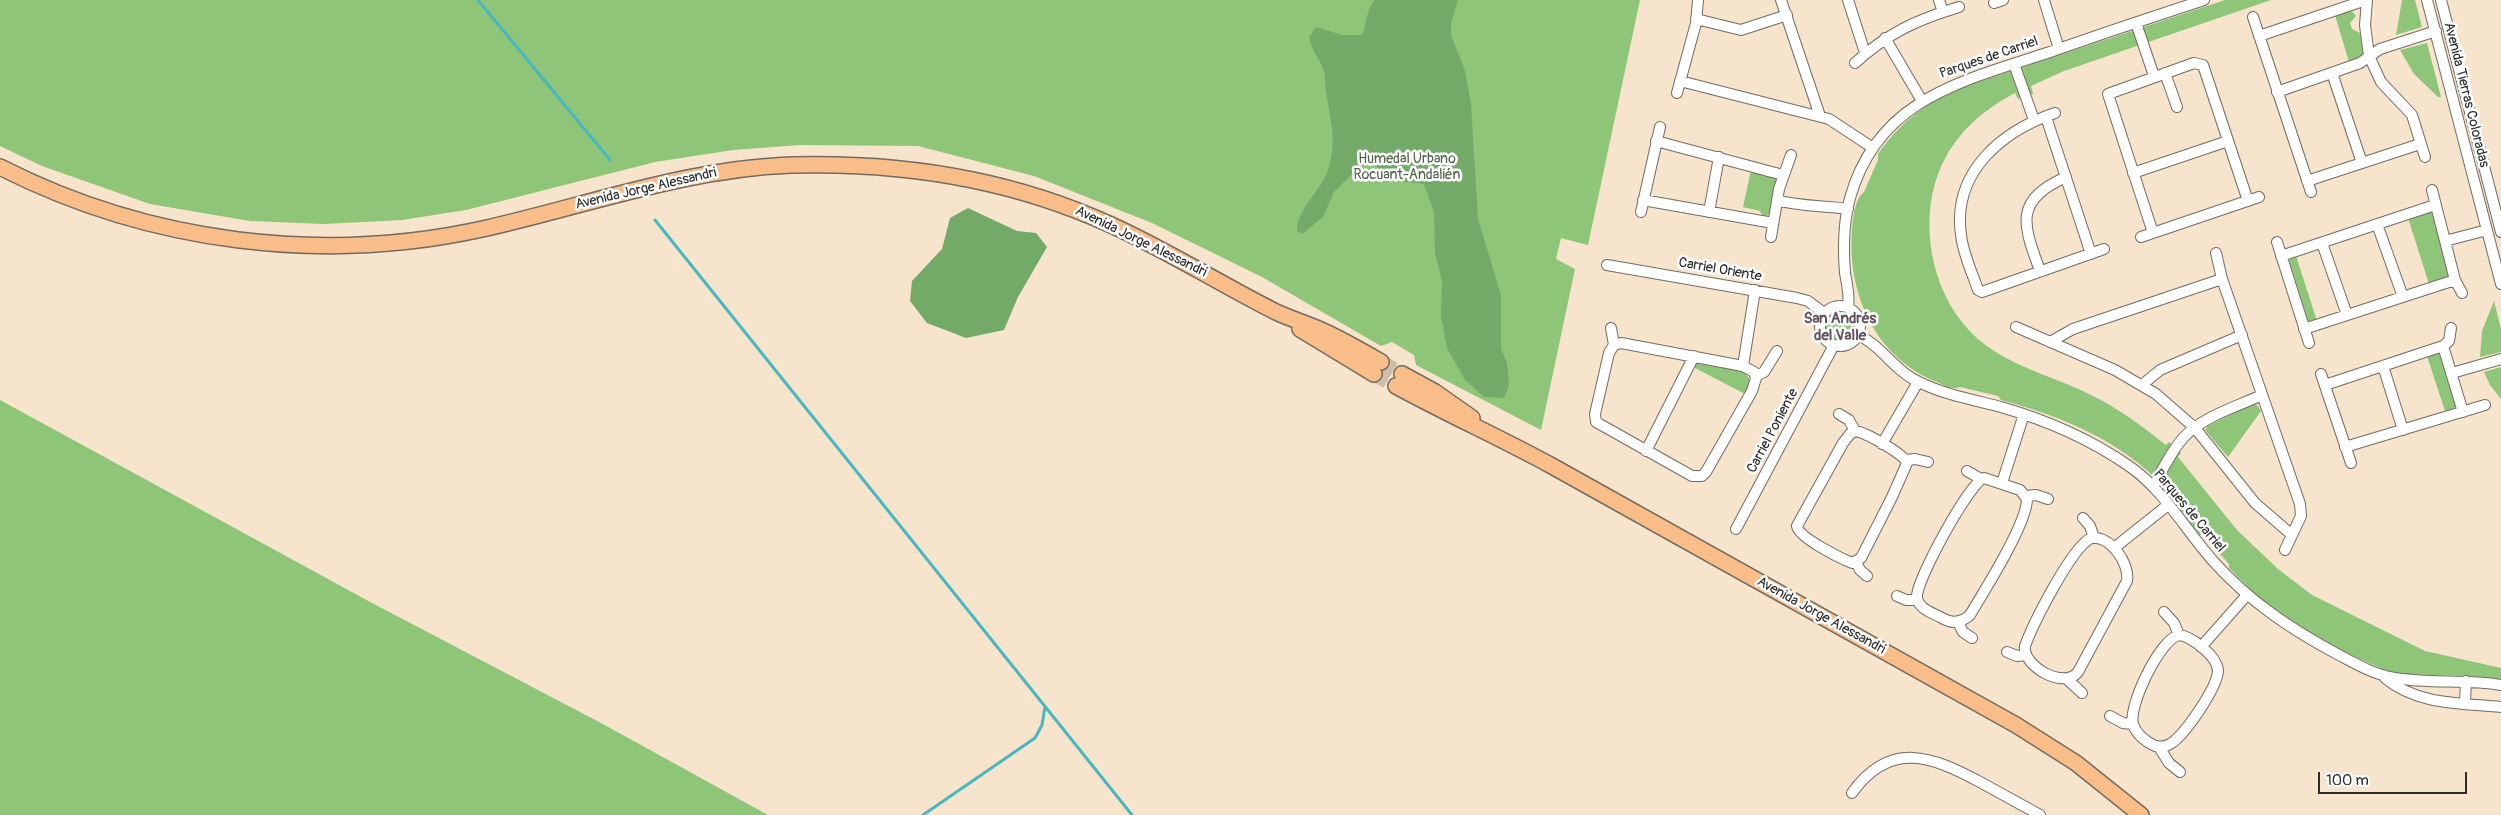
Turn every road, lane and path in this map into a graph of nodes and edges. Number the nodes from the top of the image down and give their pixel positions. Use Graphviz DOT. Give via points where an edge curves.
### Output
graph roads {
  1 [pos="1698,0"];
  2 [pos="1781,0"];
  3 [pos="1848,0"];
  4 [pos="1939,0"];
  5 [pos="2044,0"];
  6 [pos="2204,0"];
  7 [pos="2367,0"];
  8 [pos="2427,0"];
  9 [pos="2441,0"];
  10 [pos="1959,7"];
  11 [pos="1943,12"];
  12 [pos="1787,15"];
  13 [pos="2253,17"];
  14 [pos="1696,19"];
  15 [pos="2136,23"];
  16 [pos="2436,31"];
  17 [pos="2259,36"];
  18 [pos="1885,38"];
  19 [pos="2059,48"];
  20 [pos="1866,53"];
  21 [pos="2368,56"];
  22 [pos="1854,63"];
  23 [pos="2014,64"];
  24 [pos="2164,73"];
  25 [pos="2332,73"];
  26 [pos="2154,76"];
  27 [pos="1680,81"];
  28 [pos="2277,92"];
  29 [pos="1677,93"];
  30 [pos="1922,101"];
  31 [pos="2177,107"];
  32 [pos="1820,116"];
  33 [pos="2034,120"];
  34 [pos="1660,127"];
  35 [pos="1656,141"];
  36 [pos="2228,141"];
  37 [pos="2420,144"];
  38 [pos="1873,148"];
  39 [pos="1790,155"];
  40 [pos="1719,157"];
  41 [pos="2424,157"];
  42 [pos="2362,163"];
  43 [pos="0,167"];
  44 [pos="2133,173"];
  45 [pos="1783,175"];
  46 [pos="2066,177"];
  47 [pos="2307,180"];
  48 [pos="2432,190"];
  49 [pos="2311,192"];
  50 [pos="2496,196"];
  51 [pos="2259,197"];
  52 [pos="2479,198"];
  53 [pos="1643,200"];
  54 [pos="1777,200"];
  55 [pos="2248,200"];
  56 [pos="2436,205"];
  57 [pos="1848,209"];
  58 [pos="1640,212"];
  59 [pos="1709,212"];
  60 [pos="1773,223"];
  61 [pos="2377,224"];
  62 [pos="2487,230"];
  63 [pos="2501,232"];
  64 [pos="2154,233"];
  65 [pos="1771,237"];
  66 [pos="2141,237"];
  67 [pos="2445,241"];
  68 [pos="2277,242"];
  69 [pos="2322,242"];
  70 [pos="2104,249"];
  71 [pos="2216,253"];
  72 [pos="2091,254"];
  73 [pos="2281,256"];
  74 [pos="1607,265"];
  75 [pos="2040,271"];
  76 [pos="2222,279"];
  77 [pos="2455,280"];
  78 [pos="2501,284"];
  79 [pos="1755,290"];
  80 [pos="2462,293"];
  81 [pos="2403,297"];
  82 [pos="1848,307"];
  83 [pos="1824,313"];
  84 [pos="2347,315"];
  85 [pos="2016,327"];
  86 [pos="1611,328"];
  87 [pos="2451,328"];
  88 [pos="2304,329"];
  89 [pos="1858,335"];
  90 [pos="2242,335"];
  91 [pos="2050,342"];
  92 [pos="2309,343"];
  93 [pos="1614,345"];
  94 [pos="1834,345"];
  95 [pos="2444,346"];
  96 [pos="1777,351"];
  97 [pos="1694,356"];
  98 [pos="2501,359"];
  99 [pos="1743,366"];
  100 [pos="2383,366"];
  101 [pos="1377,368"];
  102 [pos="2452,373"];
  103 [pos="2321,374"];
  104 [pos="1756,376"];
  105 [pos="1399,380"];
  106 [pos="1918,382"];
  107 [pos="2142,385"];
  108 [pos="2325,385"];
  109 [pos="2262,395"];
  110 [pos="2486,405"];
  111 [pos="2463,412"];
  112 [pos="1839,414"];
  113 [pos="2024,414"];
  114 [pos="2195,428"];
  115 [pos="2403,430"];
  116 [pos="1855,431"];
  117 [pos="1882,444"];
  118 [pos="2345,447"];
  119 [pos="1646,451"];
  120 [pos="1906,460"];
  121 [pos="1928,462"];
  122 [pos="2351,463"];
  123 [pos="1967,470"];
  124 [pos="1981,479"];
  125 [pos="2002,482"];
  126 [pos="2153,487"];
  127 [pos="2026,496"];
  128 [pos="2048,499"];
  129 [pos="2168,505"];
  130 [pos="2083,518"];
  131 [pos="1736,529"];
  132 [pos="2292,535"];
  133 [pos="2094,538"];
  134 [pos="2114,548"];
  135 [pos="2285,550"];
  136 [pos="1856,562"];
  137 [pos="1867,576"];
  138 [pos="1897,596"];
  139 [pos="2248,596"];
  140 [pos="1918,600"];
  141 [pos="2164,612"];
  142 [pos="1958,622"];
  143 [pos="2179,635"];
  144 [pos="1972,638"];
  145 [pos="2201,647"];
  146 [pos="2007,652"];
  147 [pos="2025,655"];
  148 [pos="2382,676"];
  149 [pos="2068,680"];
  150 [pos="2466,681"];
  151 [pos="2501,685"];
  152 [pos="2082,693"];
  153 [pos="2465,703"];
  154 [pos="2501,707"];
  155 [pos="2110,716"];
  156 [pos="2133,724"];
  157 [pos="2159,747"];
  158 [pos="2180,772"];
  159 [pos="1852,793"];
  160 [pos="2040,815"];
  161 [pos="2141,815"];
  1 -- 14 [label="street"];
  2 -- 12 [label="street"];
  3 -- 20 [label="street"];
  4 -- 11 [label="street"];
  5 -- 19 [label="street"];
  6 -- 15 [label="street, Parques de Carriel"];
  7 -- 17 [label="street"];
  7 -- 21 [label="street" via="2364,25"];
  8 -- 16 [label="street, Avenida Tierras Coloradas"];
  9 -- 50 [label="street, Avenida Tierras Coloradas"];
  10 -- 11 [label="street"];
  11 -- 18 [label="street" via="1910,24"];
  12 -- 14 [label="street" via="1741,30"];
  12 -- 32 [label="street"];
  13 -- 17 [label="street"];
  14 -- 27 [label="street"];
  15 -- 19 [label="street, Parques de Carriel"];
  15 -- 26 [label="street"];
  16 -- 21 [label="street"];
  16 -- 52 [label="street, Avenida Tierras Coloradas"];
  17 -- 28 [label="street"];
  18 -- 20 [label="street"];
  18 -- 30 [label="street"];
  19 -- 23 [label="street, Parques de Carriel"];
  20 -- 22 [label="street"];
  21 -- 25 [label="street" via="2360,63"];
  21 -- 37 [label="street" via="2381,82 2412,115"];
  23 -- 30 [label="street, Parques de Carriel" via="1948,86"];
  23 -- 33 [label="street"];
  24 -- 26 [label="street"];
  24 -- 31 [label="street"];
  24 -- 36 [label="street" via="2201,63"];
  25 -- 28 [label="street"];
  25 -- 42 [label="street"];
  26 -- 44 [label="street" via="2108,94"];
  27 -- 29 [label="street"];
  27 -- 32 [label="street"];
  28 -- 47 [label="street"];
  30 -- 38 [label="street, Parques de Carriel" via="1890,127"];
  32 -- 38 [label="street" via="1834,120"];
  33 -- 46 [label="street" via="2051,115"];
  33 -- 75 [label="street" via="2005,137 1980,161 1963,201 1960,233 1965,255 1981,292"];
  34 -- 35 [label="street"];
  35 -- 40 [label="street"];
  35 -- 53 [label="street"];
  36 -- 44 [label="street"];
  36 -- 55 [label="street"];
  37 -- 41 [label="street"];
  37 -- 42 [label="street"];
  38 -- 57 [label="street, Parques de Carriel" via="1857,178"];
  39 -- 45 [label="street"];
  40 -- 45 [label="street"];
  40 -- 59 [label="street"];
  42 -- 47 [label="street"];
  43 -- 101 [label="highway, Avenida Jorge Alessandri" via="77,201 161,228 244,240 315,245 383,243 466,232 651,185 749,169 820,165 923,171 1002,186 1071,207 1154,246 1278,313 1322,331"];
  44 -- 64 [label="street"];
  45 -- 54 [label="street"];
  46 -- 72 [label="street"];
  46 -- 75 [label="street" via="2042,190 2026,217 2027,234"];
  47 -- 49 [label="street"];
  48 -- 56 [label="street"];
  50 -- 52 [label="street"];
  50 -- 63 [label="street, Avenida Tierras Coloradas"];
  51 -- 55 [label="street"];
  52 -- 62 [label="street, Avenida Tierras Coloradas"];
  53 -- 58 [label="street"];
  53 -- 59 [label="street"];
  54 -- 57 [label="street" via="1799,206"];
  54 -- 60 [label="street"];
  55 -- 64 [label="street"];
  56 -- 61 [label="street"];
  56 -- 67 [label="street"];
  57 -- 82 [label="street, Parques de Carriel" via="1844,249"];
  59 -- 60 [label="street"];
  60 -- 65 [label="street"];
  61 -- 69 [label="street"];
  61 -- 81 [label="street"];
  62 -- 67 [label="street"];
  62 -- 78 [label="street, Avenida Tierras Coloradas"];
  64 -- 66 [label="street"];
  67 -- 77 [label="street"];
  68 -- 73 [label="street"];
  69 -- 73 [label="street"];
  69 -- 84 [label="street"];
  70 -- 72 [label="street"];
  71 -- 76 [label="street"];
  72 -- 75 [label="street"];
  73 -- 88 [label="street"];
  74 -- 79 [label="street, Carriel Oriente"];
  76 -- 90 [label="street"];
  76 -- 91 [label="street" via="2073,330"];
  77 -- 80 [label="street"];
  77 -- 81 [label="street"];
  79 -- 83 [label="street, Carriel Oriente" via="1804,299"];
  79 -- 99 [label="street"];
  81 -- 84 [label="street"];
  82 -- 83 [label="street" via="1835,306"];
  82 -- 89 [label="street" via="1858,317"];
  83 -- 94 [label="street" via="1820,332"];
  84 -- 88 [label="street"];
  85 -- 91 [label="street"];
  86 -- 93 [label="street"];
  87 -- 95 [label="street" via="2449,341"];
  88 -- 92 [label="street"];
  89 -- 94 [label="street" via="1849,344"];
  89 -- 106 [label="street, Parques de Carriel" via="1898,370"];
  90 -- 107 [label="street" via="2160,370"];
  90 -- 109 [label="street"];
  91 -- 107 [label="street"];
  93 -- 97 [label="street" via="1621,343"];
  93 -- 119 [label="street" via="1609,353 1595,419 1599,426"];
  94 -- 131 [label="street, Carriel Poniente"];
  95 -- 100 [label="street"];
  95 -- 102 [label="street"];
  96 -- 104 [label="street" via="1764,372"];
  97 -- 99 [label="street"];
  97 -- 119 [label="street"];
  98 -- 102 [label="street"];
  99 -- 104 [label="street" via="1753,370"];
  100 -- 108 [label="street"];
  100 -- 115 [label="street"];
  102 -- 111 [label="street"];
  103 -- 108 [label="street"];
  104 -- 119 [label="street" via="1752,391 1702,476 1692,476"];
  105 -- 161 [label="highway, Avenida Jorge Alessandri" via="1449,401 1491,433 2016,725 2076,763"];
  106 -- 113 [label="street, Parques de Carriel"];
  106 -- 117 [label="street"];
  107 -- 114 [label="street"];
  108 -- 118 [label="street"];
  109 -- 114 [label="street"];
  109 -- 132 [label="street" via="2301,508 2301,516"];
  110 -- 111 [label="street"];
  111 -- 115 [label="street"];
  112 -- 116 [label="street" via="1849,420"];
  113 -- 125 [label="street"];
  113 -- 126 [label="street, Parques de Carriel" via="2107,451"];
  114 -- 126 [label="street" via="2179,443"];
  114 -- 132 [label="street" via="2256,503"];
  115 -- 118 [label="street"];
  116 -- 117 [label="street"];
  116 -- 136 [label="street" via="1843,443 1797,526 1805,538"];
  117 -- 120 [label="street"];
  118 -- 122 [label="street"];
  120 -- 121 [label="street"];
  120 -- 136 [label="street" via="1905,471 1861,558"];
  123 -- 124 [label="street"];
  124 -- 125 [label="street"];
  124 -- 140 [label="street" via="1969,492 1933,556 1918,590"];
  125 -- 127 [label="street"];
  126 -- 129 [label="street, Parques de Carriel"];
  127 -- 128 [label="street"];
  127 -- 142 [label="street" via="2026,508 1999,565 1970,615"];
  129 -- 134 [label="street"];
  129 -- 139 [label="street, Parques de Carriel" via="2203,550"];
  130 -- 133 [label="street"];
  132 -- 135 [label="street"];
  133 -- 134 [label="street" via="2105,540"];
  133 -- 147 [label="street" via="2082,545 2066,568 2026,642"];
  134 -- 149 [label="street" via="2126,566 2127,581 2078,672"];
  136 -- 137 [label="street"];
  138 -- 140 [label="street"];
  139 -- 145 [label="street"];
  139 -- 148 [label="street, Parques de Carriel" via="2296,631"];
  140 -- 142 [label="street" via="1924,608 1950,622"];
  141 -- 143 [label="street"];
  142 -- 144 [label="street" via="1963,632"];
  143 -- 145 [label="street"];
  143 -- 156 [label="street" via="2168,641 2152,665 2136,704"];
  145 -- 157 [label="street" via="2216,664 2216,677 2184,730 2171,743"];
  146 -- 147 [label="street"];
  147 -- 149 [label="street" via="2034,666 2056,678"];
  148 -- 150 [label="street, Parques de Carriel" via="2419,681"];
  148 -- 153 [label="street, Parques de Carriel" via="2413,695"];
  149 -- 152 [label="street"];
  150 -- 151 [label="street, Parques de Carriel"];
  150 -- 153 [label="street"];
  153 -- 154 [label="street, Parques de Carriel"];
  155 -- 156 [label="street"];
  156 -- 157 [label="street" via="2144,739"];
  157 -- 158 [label="street"];
  159 -- 160 [label="street" via="1865,777 1881,766 1906,758 1925,758 1945,764"];
}
